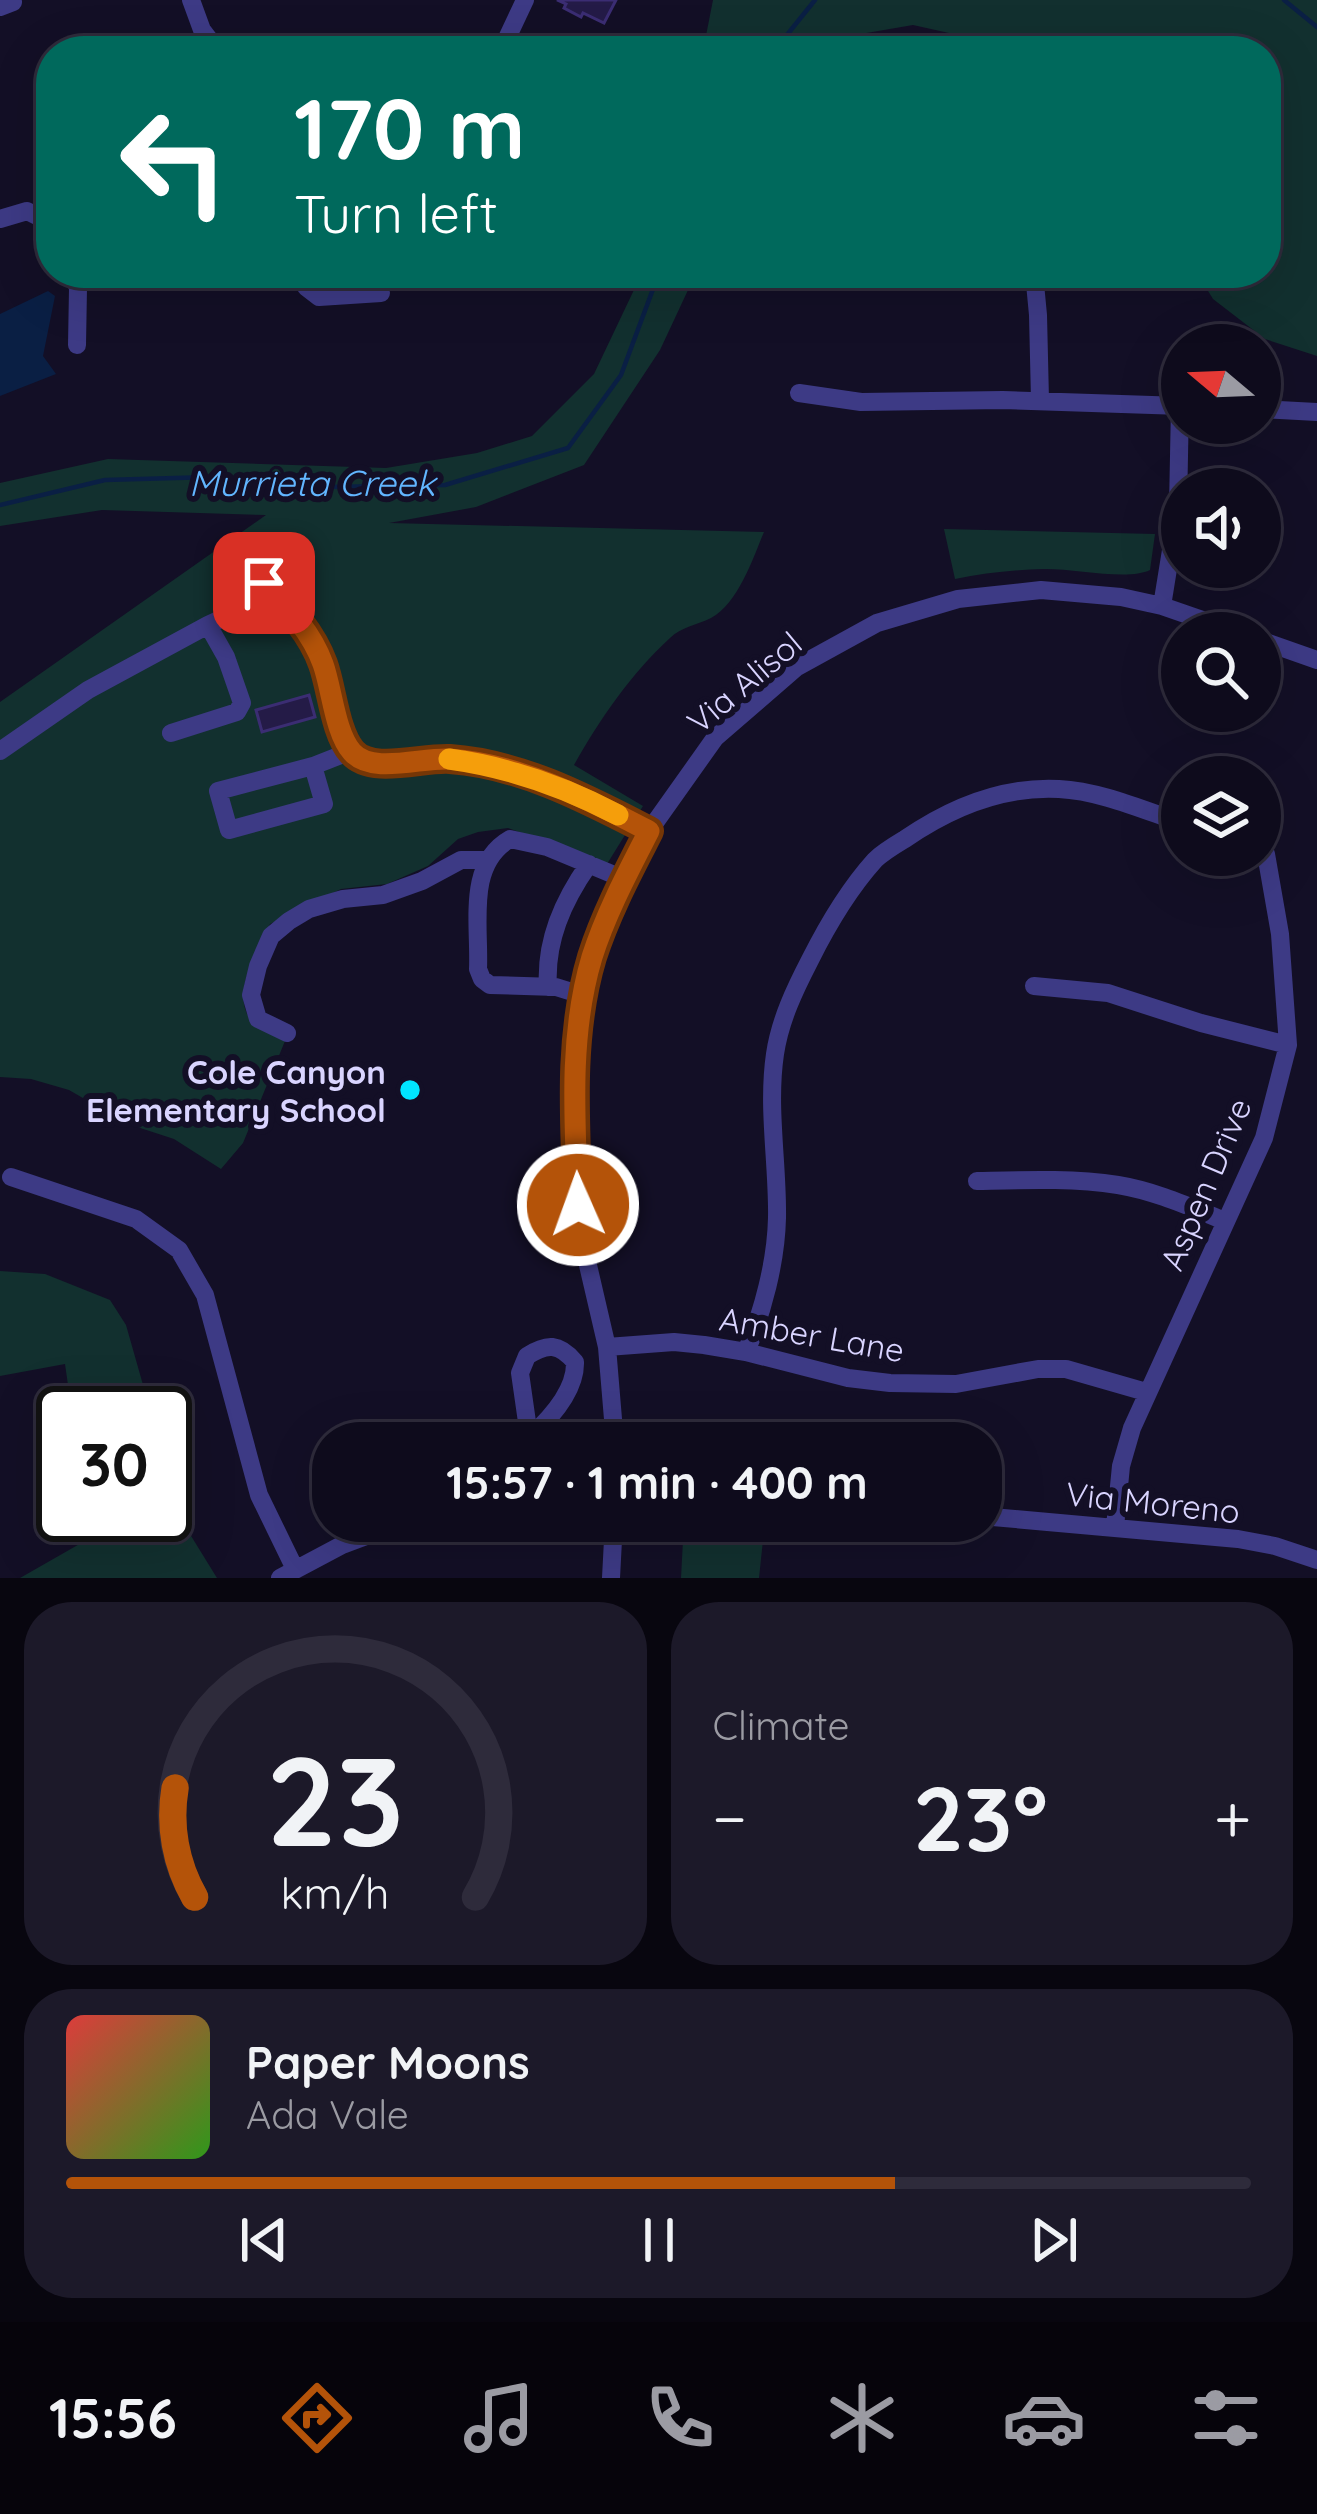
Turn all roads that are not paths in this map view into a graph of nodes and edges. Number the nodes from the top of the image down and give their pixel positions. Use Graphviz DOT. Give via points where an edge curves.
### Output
graph roads {
  1 [pos="191,0"];
  2 [pos="525,0"];
  3 [pos="207,36"];
  4 [pos="508,36"];
  5 [pos="36,216"];
  6 [pos="0,219"];
  7 [pos="78,288"];
  8 [pos="307,288"];
  9 [pos="1035,288"];
  10 [pos="381,293"];
  11 [pos="77,345"];
  12 [pos="800,393"];
  13 [pos="1040,400"];
  14 [pos="1161,404"];
  15 [pos="1281,410"];
  16 [pos="1317,412"];
  17 [pos="1180,444"];
  18 [pos="1162,606"];
  19 [pos="1179,612"];
  20 [pos="208,625"];
  21 [pos="1281,647"];
  22 [pos="1317,659"];
  23 [pos="171,733"];
  24 [pos="0,751"];
  25 [pos="351,751"];
  26 [pos="313,766"];
  27 [pos="1161,816"];
  28 [pos="649,831"];
  29 [pos="486,860"];
  30 [pos="589,864"];
  31 [pos="1268,876"];
  32 [pos="624,878"];
  33 [pos="1034,986"];
  34 [pos="548,987"];
  35 [pos="585,996"];
  36 [pos="286,1033"];
  37 [pos="1288,1045"];
  38 [pos="11,1177"];
  39 [pos="977,1181"];
  40 [pos="1225,1221"];
  41 [pos="607,1347"];
  42 [pos="746,1352"];
  43 [pos="1146,1392"];
  44 [pos="613,1422"];
  45 [pos="529,1440"];
  46 [pos="1002,1518"];
  47 [pos="1114,1527"];
  48 [pos="348,1542"];
  49 [pos="613,1542"];
  50 [pos="1317,1560"];
  51 [pos="287,1574"];
  52 [pos="610,1578"];
  1 -- 3 [label="street"];
  2 -- 4 [label="street"];
  5 -- 6 [label="street"];
  7 -- 11 [label="street"];
  8 -- 10 [label="street" via="319,297"];
  9 -- 13 [label="street"];
  12 -- 13 [label="street" via="861,402"];
  13 -- 14 [label="street"];
  15 -- 16 [label="street"];
  17 -- 18 [label="street"];
  18 -- 19 [label="street, Via Alisol"];
  18 -- 28 [label="street, Via Alisol" via="1041,590 958,599 877,623 796,667 715,738"];
  20 -- 23 [label="street" via="242,703 237,712"];
  20 -- 24 [label="street" via="88,690"];
  20 -- 25 [label="street" via="269,588 311,637"];
  21 -- 22 [label="street"];
  25 -- 26 [label="street"];
  25 -- 28 [label="street" via="373,764 451,759 498,767"];
  26 -- 26 [label="street" via="218,790 229,830 324,804"];
  27 -- 42 [label="street" via="1060,789 1014,792 932,820 877,857 833,916 781,1028 774,1058 777,1223"];
  28 -- 32 [label="street, Via Alisol"];
  29 -- 30 [label="street" via="510,839"];
  29 -- 34 [label="street" via="482,979"];
  29 -- 36 [label="street" via="461,860 383,895 309,909 271,936 250,995 258,1019"];
  30 -- 32 [label="street"];
  30 -- 34 [label="street" via="569,892 546,959"];
  31 -- 37 [label="street, Aspen Drive"];
  32 -- 35 [label="street, Via Alisol"];
  33 -- 37 [label="street" via="1108,993"];
  34 -- 35 [label="street"];
  35 -- 41 [label="street, Via Alisol" via="575,1087 578,1205"];
  37 -- 40 [label="street, Aspen Drive" via="1264,1138"];
  38 -- 51 [label="street" via="136,1219 179,1250 205,1295"];
  39 -- 40 [label="street" via="1120,1185"];
  40 -- 43 [label="street, Aspen Drive"];
  41 -- 42 [label="street, Amber Lane" via="674,1342"];
  41 -- 44 [label="street, Via Alisol"];
  42 -- 43 [label="street, Amber Lane" via="890,1383 956,1384 1066,1369"];
  43 -- 47 [label="street, Aspen Drive" via="1121,1466"];
  45 -- 45 [label="street" via="575,1373 560,1347 527,1356 520,1373"];
  46 -- 47 [label="street, Via Moreno"];
  47 -- 50 [label="street, Via Moreno" via="1238,1539"];
  48 -- 51 [label="street"];
  49 -- 52 [label="street"];
}
